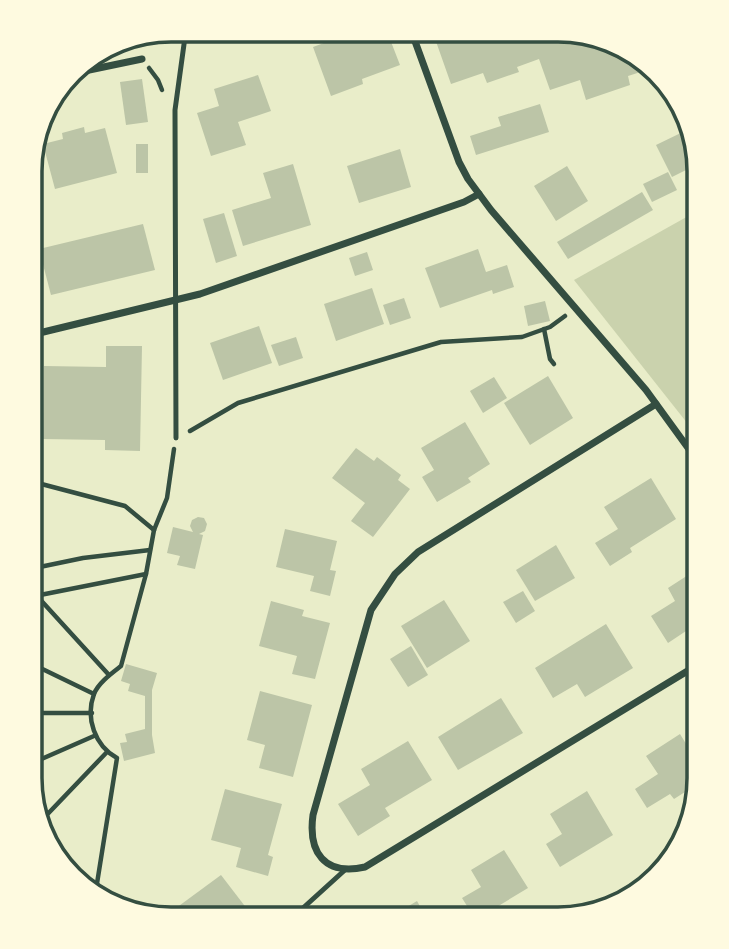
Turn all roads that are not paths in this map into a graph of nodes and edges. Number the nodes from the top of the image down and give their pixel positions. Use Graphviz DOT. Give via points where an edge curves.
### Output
graph roads {
  1 [pos="184,42"];
  2 [pos="415,42"];
  3 [pos="142,59"];
  4 [pos="92,69"];
  5 [pos="478,194"];
  6 [pos="177,300"];
  7 [pos="42,332"];
  8 [pos="656,404"];
  9 [pos="176,436"];
  10 [pos="687,447"];
  11 [pos="687,671"];
  12 [pos="346,869"];
  13 [pos="304,907"];
  1 -- 6 [label="lane" via="175,110"];
  2 -- 5 [label="street" via="459,162"];
  3 -- 4 [label="street"];
  5 -- 6 [label="street"];
  5 -- 8 [label="street"];
  6 -- 7 [label="street"];
  6 -- 9 [label="lane"];
  8 -- 10 [label="street"];
  8 -- 12 [label="street" via="418,552 371,610 311,831 317,853"];
  11 -- 12 [label="street" via="365,867"];
  12 -- 13 [label="lane"];
}
